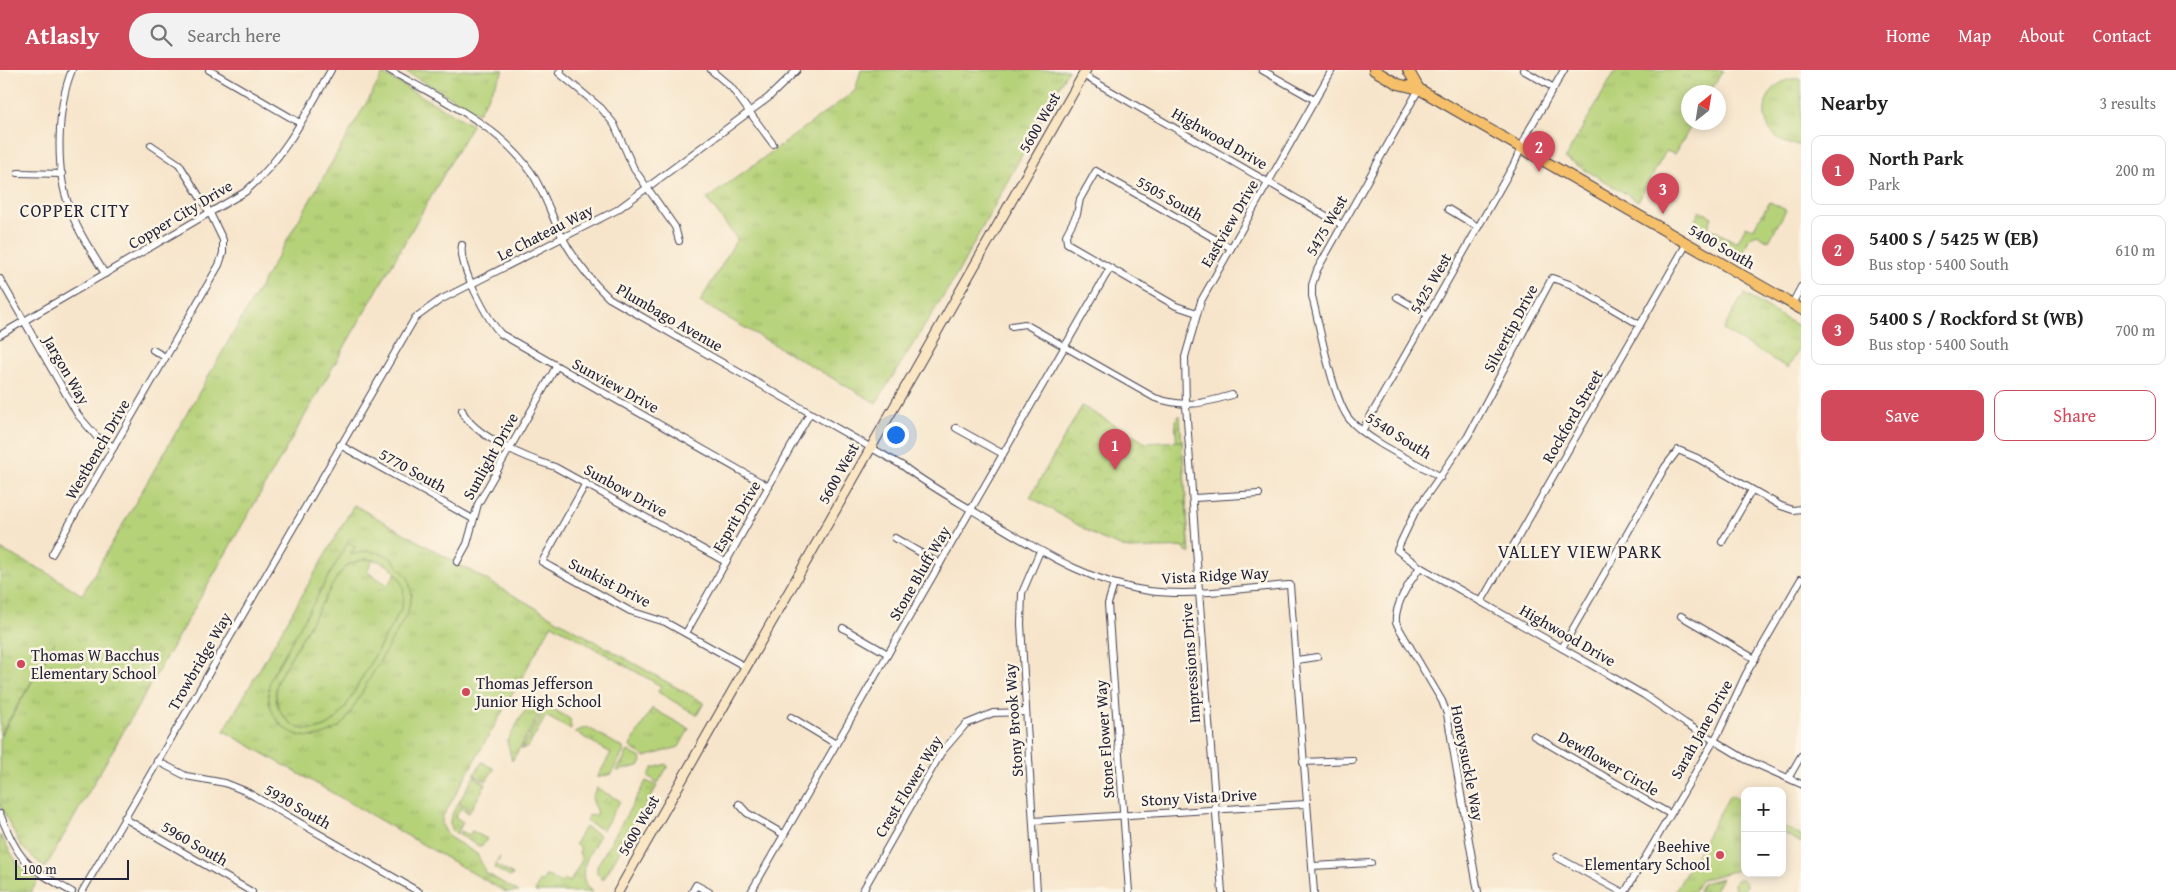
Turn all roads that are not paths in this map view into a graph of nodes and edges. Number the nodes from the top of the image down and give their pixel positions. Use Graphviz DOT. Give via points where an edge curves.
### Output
graph roads {
  1 [pos="72,70"];
  2 [pos="209,70"];
  3 [pos="331,70"];
  4 [pos="389,70"];
  5 [pos="711,70"];
  6 [pos="797,70"];
  7 [pos="1262,70"];
  8 [pos="1332,70"];
  9 [pos="1374,70"];
  10 [pos="1387,70"];
  11 [pos="1408,70"];
  12 [pos="1523,70"];
  13 [pos="1564,70"];
  14 [pos="560,71"];
  15 [pos="1085,73"];
  16 [pos="1554,88"];
  17 [pos="1419,89"];
  18 [pos="1315,100"];
  19 [pos="749,112"];
  20 [pos="300,123"];
  21 [pos="773,144"];
  22 [pos="151,145"];
  23 [pos="1521,147"];
  24 [pos="18,173"];
  25 [pos="62,174"];
  26 [pos="1268,182"];
  27 [pos="646,188"];
  28 [pos="1448,209"];
  29 [pos="210,213"];
  30 [pos="1342,224"];
  31 [pos="1478,226"];
  32 [pos="563,238"];
  33 [pos="679,240"];
  34 [pos="1687,243"];
  35 [pos="462,245"];
  36 [pos="1231,248"];
  37 [pos="1110,268"];
  38 [pos="105,274"];
  39 [pos="0,279"];
  40 [pos="473,284"];
  41 [pos="1801,287"];
  42 [pos="1397,297"];
  43 [pos="1797,306"];
  44 [pos="1197,313"];
  45 [pos="1428,315"];
  46 [pos="24,322"];
  47 [pos="1640,325"];
  48 [pos="1012,326"];
  49 [pos="0,335"];
  50 [pos="1065,347"];
  51 [pos="153,350"];
  52 [pos="165,358"];
  53 [pos="556,367"];
  54 [pos="1335,386"];
  55 [pos="1232,395"];
  56 [pos="1186,405"];
  57 [pos="462,410"];
  58 [pos="810,413"];
  59 [pos="956,428"];
  60 [pos="1362,431"];
  61 [pos="340,445"];
  62 [pos="114,447"];
  63 [pos="510,448"];
  64 [pos="869,448"];
  65 [pos="1003,454"];
  66 [pos="1441,477"];
  67 [pos="586,483"];
  68 [pos="769,486"];
  69 [pos="1752,490"];
  70 [pos="1259,494"];
  71 [pos="1194,498"];
  72 [pos="1801,509"];
  73 [pos="971,510"];
  74 [pos="472,519"];
  75 [pos="894,538"];
  76 [pos="1722,542"];
  77 [pos="1040,550"];
  78 [pos="52,554"];
  79 [pos="457,562"];
  80 [pos="726,562"];
  81 [pos="940,564"];
  82 [pos="1420,567"];
  83 [pos="1801,578"];
  84 [pos="1114,584"];
  85 [pos="1199,592"];
  86 [pos="1481,602"];
  87 [pos="1681,616"];
  88 [pos="843,628"];
  89 [pos="686,633"];
  90 [pos="1562,648"];
  91 [pos="888,654"];
  92 [pos="1316,657"];
  93 [pos="1756,659"];
  94 [pos="1297,660"];
  95 [pos="746,667"];
  96 [pos="1026,712"];
  97 [pos="790,717"];
  98 [pos="1534,736"];
  99 [pos="1714,740"];
  100 [pos="836,744"];
  101 [pos="1801,756"];
  102 [pos="1352,760"];
  103 [pos="157,761"];
  104 [pos="1304,762"];
  105 [pos="1789,777"];
  106 [pos="1801,784"];
  107 [pos="739,804"];
  108 [pos="1306,804"];
  109 [pos="1215,809"];
  110 [pos="0,814"];
  111 [pos="1670,814"];
  112 [pos="1124,815"];
  113 [pos="124,818"];
  114 [pos="1033,821"];
  115 [pos="783,834"];
  116 [pos="1557,857"];
  117 [pos="1371,863"];
  118 [pos="1312,866"];
  119 [pos="72,892"];
  120 [pos="82,892"];
  121 [pos="252,892"];
  122 [pos="419,892"];
  123 [pos="618,892"];
  124 [pos="692,892"];
  125 [pos="709,892"];
  126 [pos="751,892"];
  127 [pos="862,892"];
  128 [pos="1038,892"];
  129 [pos="1129,892"];
  130 [pos="1222,892"];
  131 [pos="1314,892"];
  132 [pos="1478,892"];
  133 [pos="1623,892"];
  1 -- 25 [label="street" via="62,109"];
  2 -- 20 [label="street"];
  3 -- 20 [label="street, Copper City Drive"];
  4 -- 32 [label="street, Plumbago Avenue" via="481,123 515,152 531,172"];
  5 -- 19 [label="street" via="730,87"];
  6 -- 19 [label="street, Le Chateau Way"];
  7 -- 18 [label="street"];
  8 -- 18 [label="street, Eastview Drive"];
  9 -- 17 [label="main road, 5400 South" via="1398,84"];
  10 -- 17 [label="main road"];
  11 -- 17 [label="main road"];
  12 -- 16 [label="street"];
  13 -- 16 [label="street, 5425 West"];
  14 -- 27 [label="street" via="605,113"];
  15 -- 26 [label="street, Highwood Drive"];
  15 -- 64 [label="main road, 5600 West"];
  16 -- 23 [label="street, 5425 West"];
  17 -- 23 [label="main road, 5400 South"];
  17 -- 30 [label="street, 5475 West"];
  18 -- 26 [label="street, Eastview Drive"];
  19 -- 21 [label="street"];
  19 -- 27 [label="street, Le Chateau Way"];
  20 -- 29 [label="street, Copper City Drive" via="258,180"];
  22 -- 29 [label="street, Westbench Drive" via="179,164"];
  23 -- 31 [label="street, 5425 West"];
  23 -- 34 [label="main road, 5400 South"];
  24 -- 25 [label="street"];
  25 -- 38 [label="street" via="70,209"];
  26 -- 30 [label="street, Highwood Drive"];
  26 -- 36 [label="street, Eastview Drive"];
  27 -- 32 [label="street, Le Chateau Way" via="617,210"];
  27 -- 33 [label="street" via="675,227"];
  28 -- 31 [label="street"];
  29 -- 38 [label="street, Copper City Drive"];
  29 -- 52 [label="street, Westbench Drive" via="222,235 222,258"];
  30 -- 54 [label="street, 5475 West" via="1312,286"];
  31 -- 45 [label="street, 5425 West"];
  32 -- 40 [label="street, Le Chateau Way"];
  32 -- 58 [label="street, Plumbago Avenue" via="585,274 609,298"];
  34 -- 43 [label="main road, 5400 South"];
  34 -- 47 [label="street, Rockford Street"];
  35 -- 40 [label="street, Sunview Drive" via="461,259"];
  36 -- 37 [label="street, 5505 South" via="1096,171 1080,199 1066,243"];
  36 -- 44 [label="street, Eastview Drive"];
  37 -- 44 [label="street" via="1176,306"];
  37 -- 50 [label="street, Stone Bluff Way"];
  38 -- 46 [label="street, Copper City Drive"];
  39 -- 46 [label="street, Jargon Way"];
  40 -- 53 [label="street, Sunview Drive" via="494,327 501,334"];
  40 -- 61 [label="street, Le Chateau Way" via="427,307 415,318"];
  41 -- 43 [label="street"];
  42 -- 45 [label="street"];
  44 -- 56 [label="street, Impressions Drive" via="1185,357"];
  45 -- 60 [label="street, 5425 West"];
  46 -- 49 [label="street, Copper City Drive"];
  46 -- 62 [label="street, Jargon Way" via="84,424"];
  47 -- 66 [label="street, Silvertip Drive" via="1572,285 1552,278 1477,420"];
  47 -- 86 [label="street, Rockford Street"];
  48 -- 50 [label="street" via="1025,324"];
  50 -- 56 [label="street" via="1154,398"];
  50 -- 65 [label="street, Stone Bluff Way"];
  51 -- 52 [label="street"];
  52 -- 62 [label="street, Westbench Drive"];
  53 -- 63 [label="street, Sunlight Drive"];
  53 -- 68 [label="street, Sunview Drive"];
  54 -- 60 [label="street, 5540 South" via="1342,409"];
  55 -- 56 [label="street"];
  56 -- 71 [label="street, Impressions Drive"];
  57 -- 63 [label="street, Sunbow Drive" via="472,426"];
  58 -- 64 [label="street, Plumbago Avenue"];
  58 -- 68 [label="street, Esprit Drive"];
  59 -- 65 [label="street"];
  60 -- 66 [label="street, 5540 South"];
  61 -- 74 [label="street, 5770 South"];
  61 -- 103 [label="street, Trowbridge Way"];
  62 -- 78 [label="street, Westbench Drive"];
  63 -- 67 [label="street, Sunbow Drive"];
  63 -- 74 [label="street, Sunlight Drive"];
  64 -- 73 [label="street, Vista Ridge Way"];
  64 -- 95 [label="main road, 5600 West"];
  65 -- 73 [label="street, Stone Bluff Way"];
  66 -- 82 [label="street, Highwood Drive" via="1415,512 1397,550"];
  67 -- 80 [label="street, Sunbow Drive"];
  67 -- 89 [label="street, Sunkist Drive" via="542,562 630,610"];
  68 -- 80 [label="street, Esprit Drive"];
  69 -- 72 [label="street" via="1781,506"];
  69 -- 76 [label="street"];
  69 -- 90 [label="street" via="1678,450 1665,467"];
  70 -- 71 [label="street"];
  71 -- 85 [label="street, Impressions Drive"];
  73 -- 77 [label="street, Vista Ridge Way"];
  73 -- 81 [label="street, Stone Bluff Way"];
  74 -- 79 [label="street, Sunlight Drive" via="467,544"];
  75 -- 81 [label="street"];
  77 -- 84 [label="street, Vista Ridge Way" via="1084,574"];
  77 -- 96 [label="street, Stony Brook Way" via="1022,593"];
  80 -- 89 [label="street, Esprit Drive"];
  81 -- 91 [label="street, Stone Bluff Way"];
  82 -- 86 [label="street, Highwood Drive"];
  82 -- 132 [label="street, Honeysuckle Way" via="1398,607 1396,623 1447,714"];
  83 -- 93 [label="street, Sarah Jane Drive"];
  84 -- 85 [label="street, Vista Ridge Way" via="1151,592"];
  84 -- 112 [label="street, Stone Flower Way" via="1108,604"];
  85 -- 94 [label="street, Vista Ridge Way" via="1290,585"];
  85 -- 109 [label="street, Impressions Drive"];
  86 -- 90 [label="street, Highwood Drive"];
  87 -- 93 [label="street"];
  88 -- 91 [label="street"];
  89 -- 95 [label="street, Sunkist Drive"];
  90 -- 99 [label="street, Highwood Drive"];
  91 -- 100 [label="street, Stone Bluff Way"];
  92 -- 94 [label="street"];
  93 -- 99 [label="street, Sarah Jane Drive"];
  94 -- 104 [label="street, Vista Ridge Way"];
  95 -- 123 [label="main road, 5600 West"];
  96 -- 114 [label="street, Stony Brook Way"];
  96 -- 127 [label="street, Crest Flower Way" via="994,713 966,724 941,753"];
  97 -- 100 [label="street"];
  98 -- 111 [label="street, Dewflower Circle"];
  99 -- 105 [label="street, Highwood Drive" via="1745,759"];
  99 -- 111 [label="street, Sarah Jane Drive"];
  100 -- 115 [label="street, Stone Bluff Way"];
  101 -- 105 [label="street"];
  102 -- 104 [label="street"];
  103 -- 113 [label="street, Trowbridge Way"];
  103 -- 122 [label="street, 5930 South" via="186,776 225,783 245,791"];
  104 -- 108 [label="street, Vista Ridge Way"];
  105 -- 106 [label="street, Highwood Drive"];
  107 -- 115 [label="street" via="747,813"];
  108 -- 109 [label="street, Stony Vista Drive"];
  108 -- 118 [label="street, Vista Ridge Way"];
  109 -- 112 [label="street, Stony Vista Drive"];
  109 -- 130 [label="street, Impressions Drive"];
  110 -- 119 [label="street" via="11,842 33,870"];
  111 -- 133 [label="street, Sarah Jane Drive"];
  112 -- 114 [label="street, Stony Vista Drive"];
  112 -- 129 [label="street, Stone Flower Way"];
  113 -- 120 [label="street, Trowbridge Way"];
  113 -- 121 [label="street, 5960 South"];
  114 -- 128 [label="street, Stony Brook Way"];
  115 -- 126 [label="street, Stone Bluff Way"];
  116 -- 133 [label="street"];
  117 -- 118 [label="street"];
  118 -- 131 [label="street, Vista Ridge Way"];
  124 -- 125 [label="street" via="696,885"];
}
